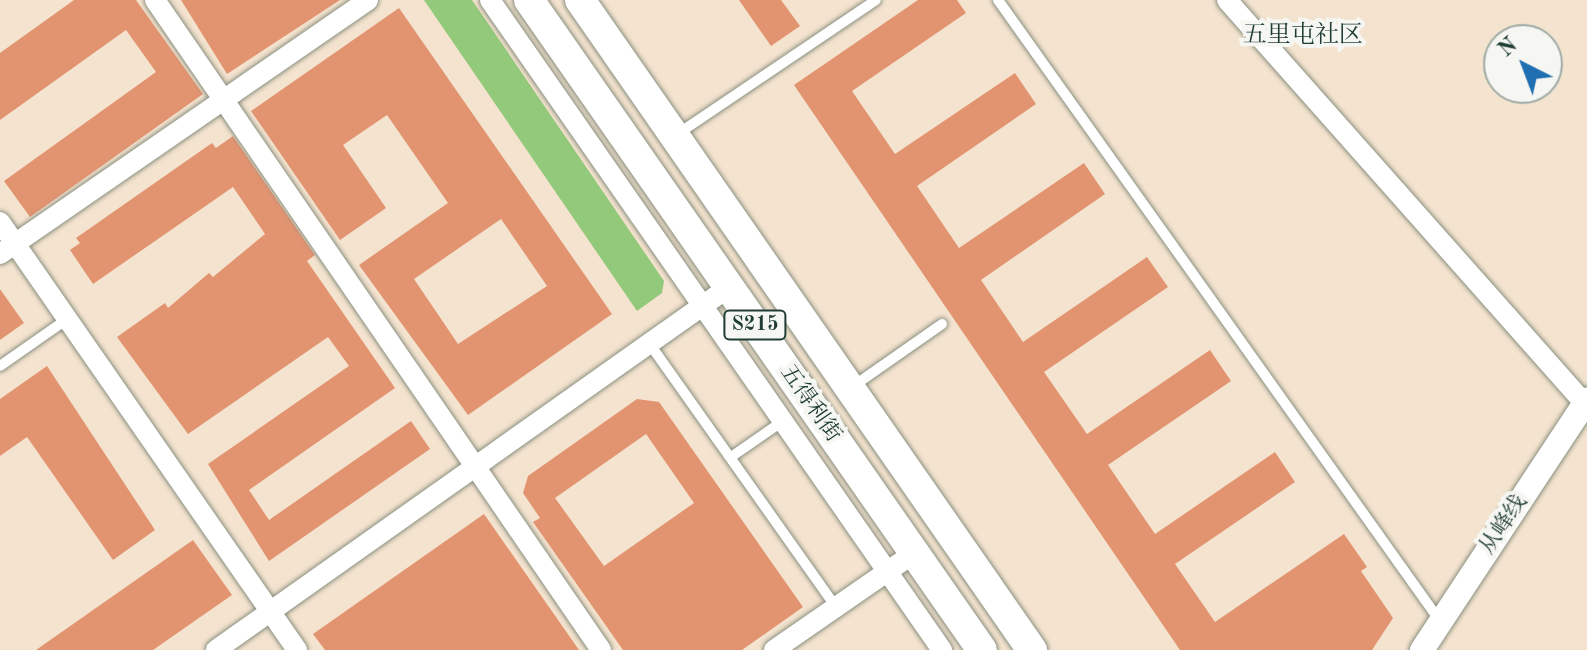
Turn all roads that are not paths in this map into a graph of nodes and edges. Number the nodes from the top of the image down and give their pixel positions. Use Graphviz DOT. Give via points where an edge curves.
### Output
graph roads {
  1 [pos="155,0"];
  2 [pos="368,0"];
  3 [pos="490,0"];
  4 [pos="529,0"];
  5 [pos="580,0"];
  6 [pos="876,0"];
  7 [pos="998,0"];
  8 [pos="1227,0"];
  9 [pos="224,99"];
  10 [pos="675,136"];
  11 [pos="0,222"];
  12 [pos="7,249"];
  13 [pos="729,287"];
  14 [pos="702,306"];
  15 [pos="67,319"];
  16 [pos="942,324"];
  17 [pos="649,343"];
  18 [pos="0,366"];
  19 [pos="850,389"];
  20 [pos="1586,402"];
  21 [pos="783,421"];
  22 [pos="731,457"];
  23 [pos="475,466"];
  24 [pos="914,553"];
  25 [pos="887,571"];
  26 [pos="836,607"];
  27 [pos="270,611"];
  28 [pos="1441,622"];
  29 [pos="216,650"];
  30 [pos="297,650"];
  31 [pos="601,650"];
  32 [pos="774,650"];
  33 [pos="942,650"];
  34 [pos="982,650"];
  35 [pos="1032,650"];
  36 [pos="1422,650"];
  1 -- 9 [label="street"];
  2 -- 9 [label="street"];
  3 -- 14 [label="street"];
  4 -- 13 [label="main road, 五得利街 / S215"];
  5 -- 10 [label="main road, 五得利街 / S215"];
  6 -- 10 [label="lane"];
  7 -- 28 [label="lane"];
  8 -- 20 [label="street"];
  9 -- 12 [label="street"];
  9 -- 23 [label="street"];
  10 -- 19 [label="main road, 五得利街 / S215"];
  11 -- 12 [label="street"];
  12 -- 15 [label="street"];
  13 -- 14 [label="street"];
  13 -- 24 [label="main road, 五得利街 / S215"];
  14 -- 17 [label="street"];
  14 -- 21 [label="street"];
  15 -- 18 [label="lane"];
  15 -- 27 [label="street"];
  16 -- 19 [label="lane"];
  17 -- 22 [label="lane"];
  17 -- 23 [label="street"];
  19 -- 35 [label="main road, 五得利街 / S215"];
  20 -- 28 [label="street, 从峰线"];
  21 -- 22 [label="lane"];
  21 -- 25 [label="street"];
  22 -- 26 [label="lane"];
  23 -- 27 [label="street"];
  23 -- 31 [label="street"];
  24 -- 25 [label="street"];
  24 -- 34 [label="main road, 五得利街 / S215"];
  25 -- 26 [label="street"];
  25 -- 33 [label="street"];
  26 -- 32 [label="street"];
  27 -- 29 [label="street"];
  27 -- 30 [label="street"];
  28 -- 36 [label="street, 从峰线"];
}
